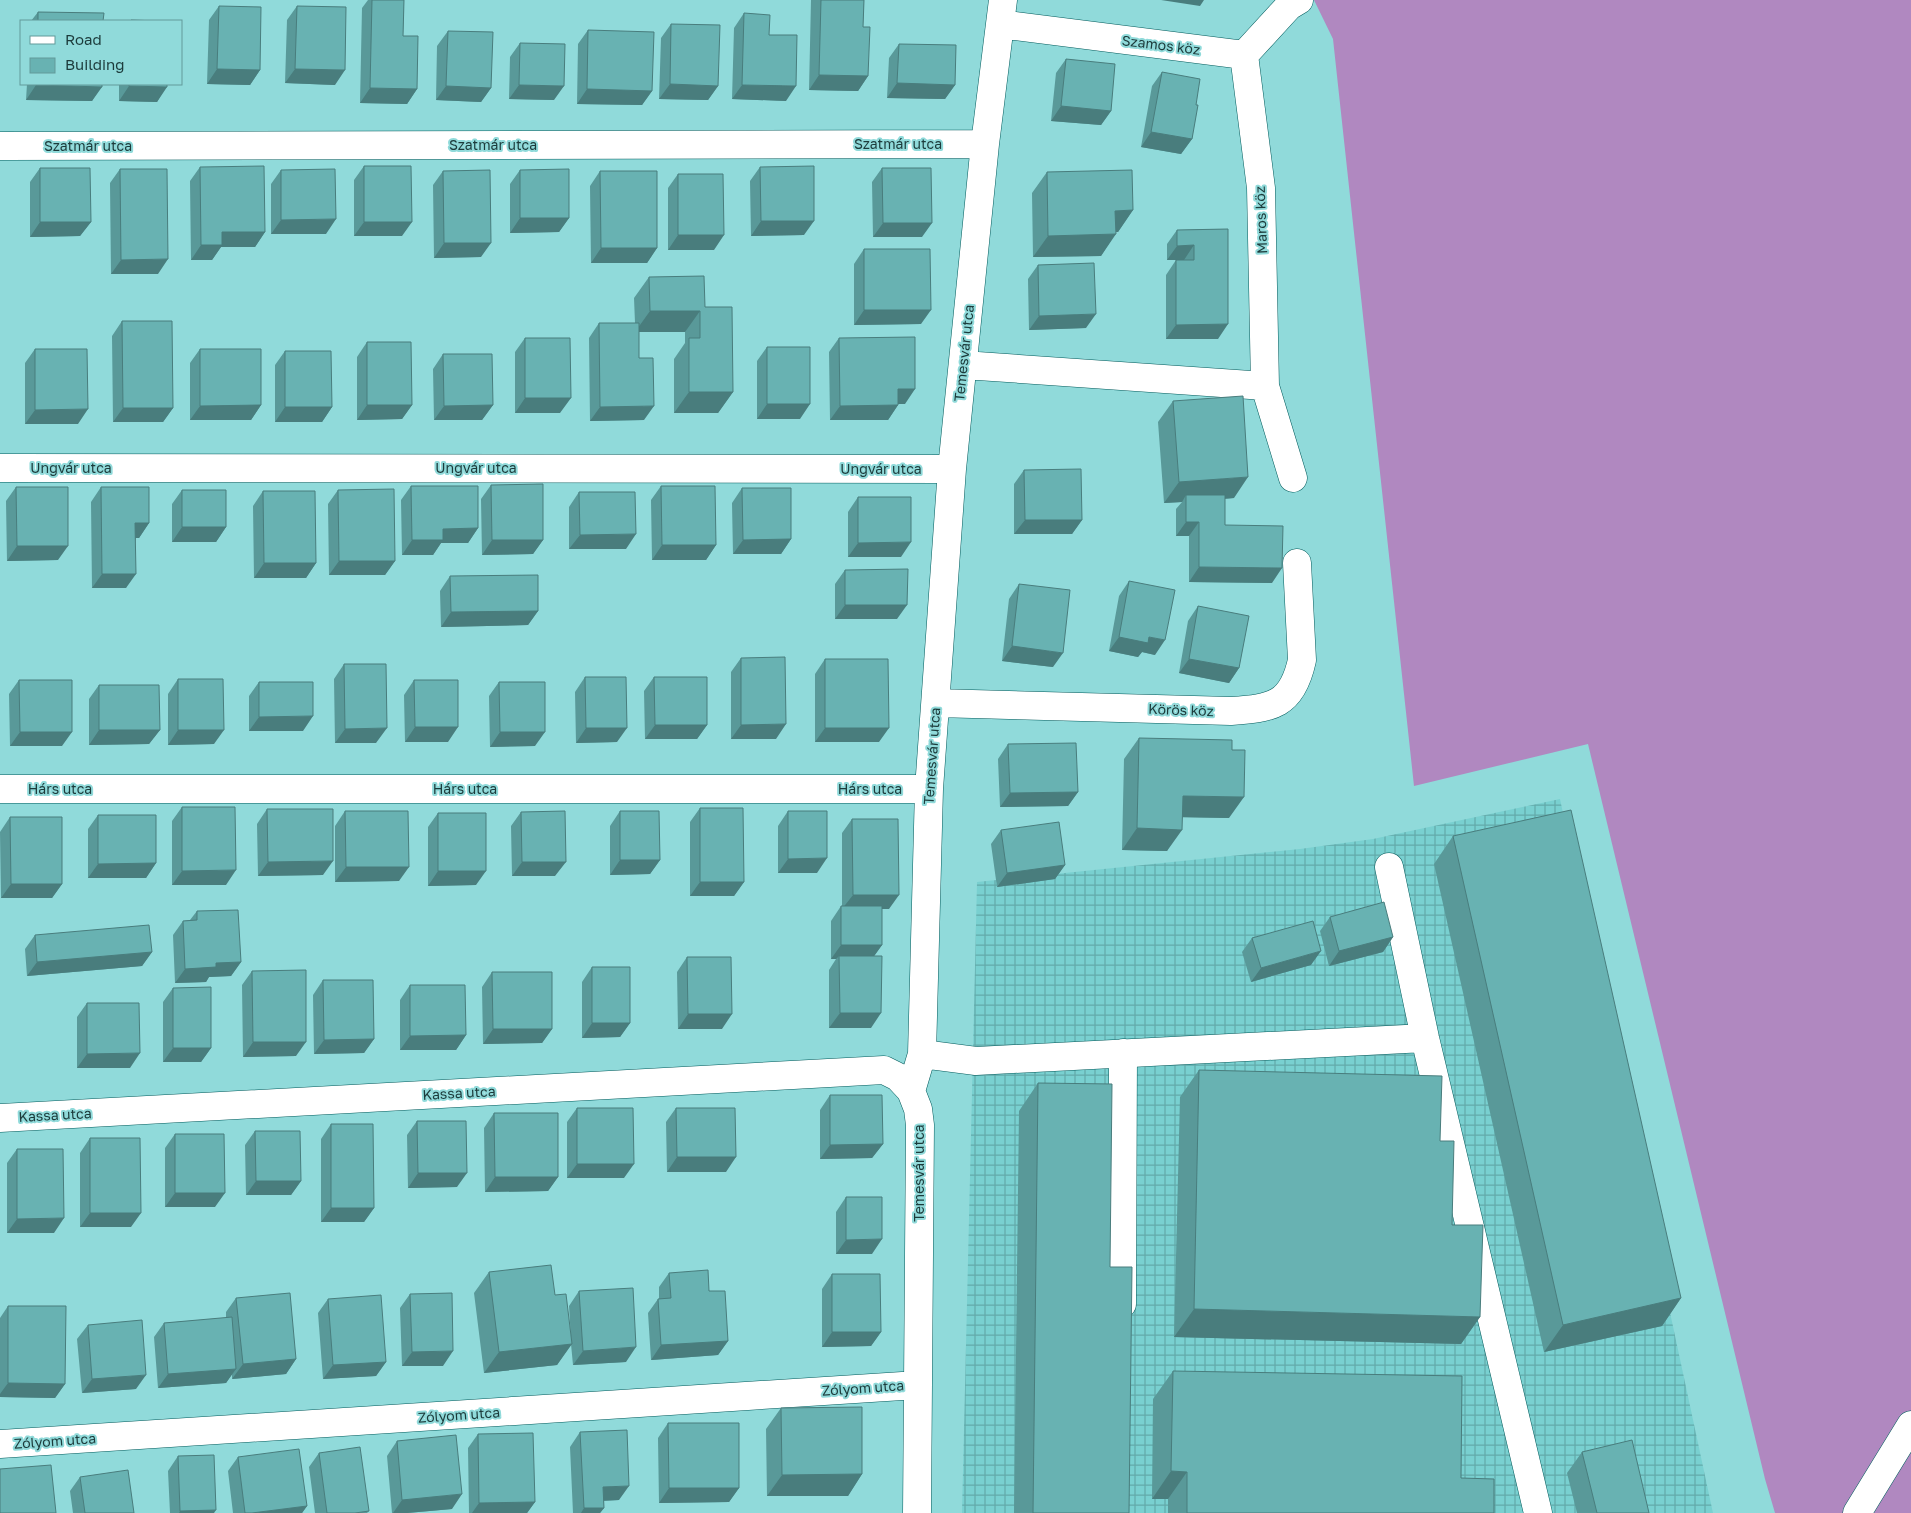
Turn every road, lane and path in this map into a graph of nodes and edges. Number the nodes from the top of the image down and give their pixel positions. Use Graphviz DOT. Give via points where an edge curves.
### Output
graph roads {
  1 [pos="1298,0"];
  2 [pos="1002,12"];
  3 [pos="1244,55"];
  4 [pos="985,144"];
  5 [pos="0,146"];
  6 [pos="963,366"];
  7 [pos="1265,386"];
  8 [pos="0,468"];
  9 [pos="952,469"];
  10 [pos="1293,478"];
  11 [pos="1297,563"];
  12 [pos="936,703"];
  13 [pos="929,789"];
  14 [pos="0,790"];
  15 [pos="1389,867"];
  16 [pos="1426,1038"];
  17 [pos="1122,1053"];
  18 [pos="922,1054"];
  19 [pos="911,1091"];
  20 [pos="0,1118"];
  21 [pos="1122,1327"];
  22 [pos="918,1385"];
  23 [pos="1911,1425"];
  24 [pos="0,1444"];
  25 [pos="917,1513"];
  26 [pos="1538,1513"];
  27 [pos="1857,1513"];
  1 -- 3 [label="street"];
  2 -- 3 [label="street, Szamos köz"];
  2 -- 4 [label="street, Temesvár utca"];
  3 -- 7 [label="street, Maros köz" via="1261,188"];
  4 -- 5 [label="street, Szatmár utca"];
  4 -- 6 [label="street, Temesvár utca"];
  6 -- 7 [label="street"];
  6 -- 9 [label="street, Temesvár utca"];
  7 -- 10 [label="street, Maros köz"];
  8 -- 9 [label="street, Ungvár utca"];
  9 -- 12 [label="street, Temesvár utca"];
  11 -- 12 [label="street, Körös köz" via="1302,660 1299,675 1276,704 1263,709 1231,711"];
  12 -- 13 [label="street, Temesvár utca"];
  13 -- 14 [label="street, Hárs utca"];
  13 -- 18 [label="street, Temesvár utca"];
  15 -- 16 [label="street"];
  16 -- 17 [label="street"];
  16 -- 26 [label="street"];
  17 -- 18 [label="street" via="976,1061"];
  17 -- 21 [label="street"];
  18 -- 19 [label="street, Temesvár utca"];
  19 -- 20 [label="street, Kassa utca" via="898,1077 884,1070"];
  19 -- 22 [label="street, Temesvár utca" via="920,1125"];
  22 -- 24 [label="street, Zólyom utca"];
  22 -- 25 [label="street, Temesvár utca"];
  23 -- 27 [label="street"];
}
